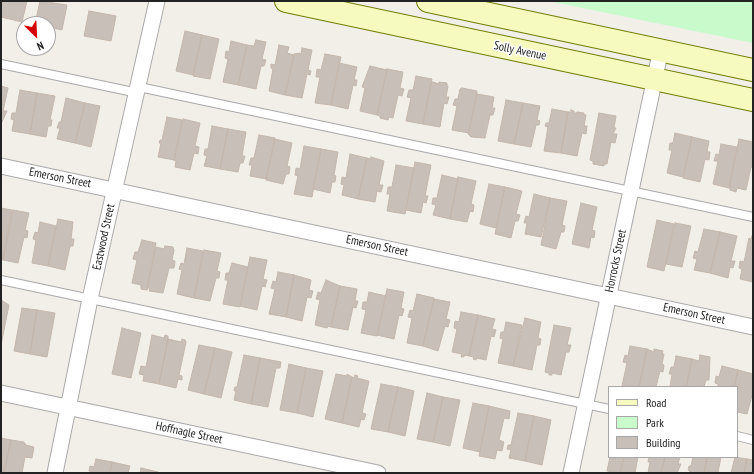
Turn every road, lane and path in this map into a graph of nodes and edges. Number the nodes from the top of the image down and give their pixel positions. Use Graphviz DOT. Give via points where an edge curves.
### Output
graph roads {
  1 [pos="157,1"];
  2 [pos="286,1"];
  3 [pos="428,1"];
  4 [pos="661,49"];
  5 [pos="1,64"];
  6 [pos="753,70"];
  7 [pos="654,80"];
  8 [pos="138,90"];
  9 [pos="753,100"];
  10 [pos="1,166"];
  11 [pos="114,189"];
  12 [pos="631,190"];
  13 [pos="753,216"];
  14 [pos="1,280"];
  15 [pos="609,296"];
  16 [pos="90,299"];
  17 [pos="753,327"];
  18 [pos="1,393"];
  19 [pos="584,404"];
  20 [pos="67,407"];
  21 [pos="608,410"];
  22 [pos="738,436"];
  23 [pos="753,440"];
  24 [pos="55,473"];
  25 [pos="378,473"];
  26 [pos="571,473"];
  1 -- 8 [label="street, Eastwood Street"];
  2 -- 7 [label="street, Solly Avenue"];
  3 -- 4 [label="street"];
  4 -- 6 [label="street"];
  4 -- 7 [label="street, Horrocks Street"];
  5 -- 8 [label="lane"];
  7 -- 9 [label="street, Solly Avenue"];
  7 -- 12 [label="street, Horrocks Street"];
  8 -- 11 [label="street, Eastwood Street"];
  8 -- 12 [label="lane"];
  10 -- 11 [label="street, Emerson Street"];
  11 -- 15 [label="street, Emerson Street"];
  11 -- 16 [label="street, Eastwood Street"];
  12 -- 13 [label="lane"];
  12 -- 15 [label="street, Horrocks Street"];
  14 -- 16 [label="lane"];
  15 -- 17 [label="street, Emerson Street"];
  15 -- 19 [label="street, Horrocks Street"];
  16 -- 19 [label="lane"];
  16 -- 20 [label="street, Eastwood Street"];
  18 -- 20 [label="street, Hoffnagle Street"];
  19 -- 21 [label="lane"];
  19 -- 26 [label="street, Horrocks Street"];
  20 -- 24 [label="street, Eastwood Street"];
  20 -- 25 [label="street, Hoffnagle Street"];
  22 -- 23 [label="lane"];
}
